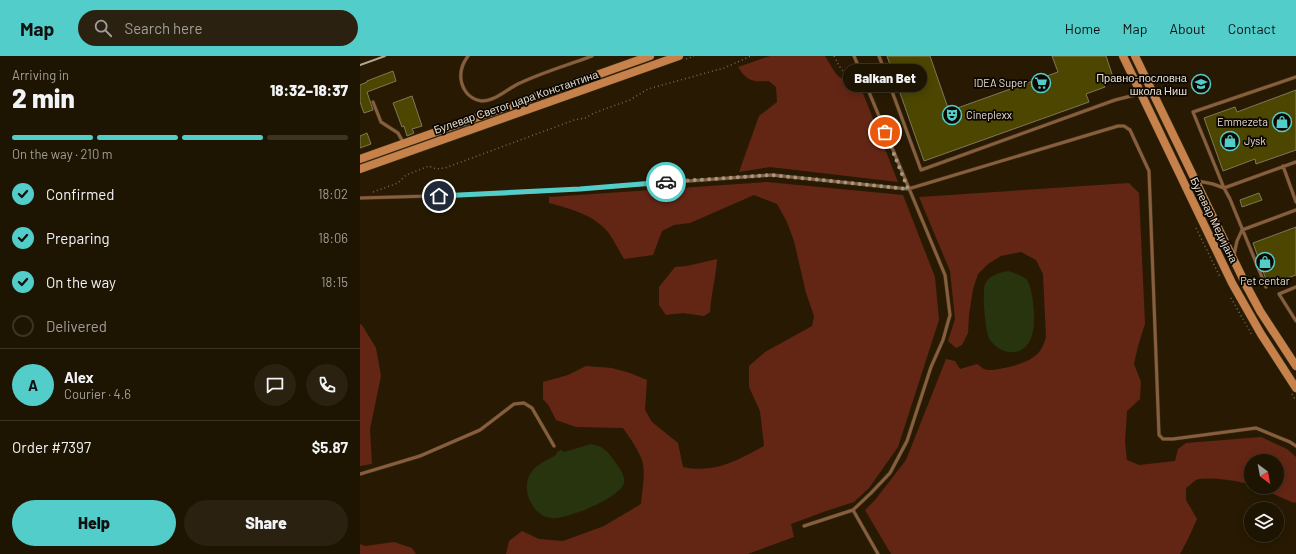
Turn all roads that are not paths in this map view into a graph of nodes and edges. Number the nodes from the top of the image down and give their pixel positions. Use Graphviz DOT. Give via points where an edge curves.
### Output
graph roads {
  1 [pos="468,56"];
  2 [pos="592,56"];
  3 [pos="650,56"];
  4 [pos="679,56"];
  5 [pos="854,56"];
  6 [pos="879,56"];
  7 [pos="1122,56"];
  8 [pos="1135,56"];
  9 [pos="1296,77"];
  10 [pos="1140,92"];
  11 [pos="373,102"];
  12 [pos="403,144"];
  13 [pos="360,159"];
  14 [pos="1296,162"];
  15 [pos="1283,166"];
  16 [pos="360,169"];
  17 [pos="1195,181"];
  18 [pos="1224,188"];
  19 [pos="908,189"];
  20 [pos="360,198"];
  21 [pos="1296,202"];
  22 [pos="1296,210"];
  23 [pos="1242,230"];
  24 [pos="1236,264"];
  25 [pos="1266,287"];
  26 [pos="1296,288"];
  27 [pos="1296,321"];
  28 [pos="1296,366"];
  29 [pos="1296,388"];
  30 [pos="554,446"];
  31 [pos="1296,446"];
  32 [pos="360,474"];
  33 [pos="853,510"];
  34 [pos="804,526"];
  35 [pos="878,554"];
  1 -- 2 [label="lane" via="460,73 462,84 466,93 481,101 497,97 520,82"];
  3 -- 12 [label="main road, Булевар Светог цара Константина"];
  4 -- 16 [label="main road, Булевар Светог цара Константина"];
  5 -- 19 [label="lane"];
  6 -- 10 [label="lane" via="921,170"];
  7 -- 10 [label="main road, Булевар Медијана"];
  8 -- 17 [label="main road, Булевар Медијана"];
  9 -- 18 [label="lane" via="1194,112"];
  10 -- 29 [label="main road, Булевар Медијана" via="1232,283"];
  11 -- 12 [label="lane" via="381,122 398,133"];
  12 -- 13 [label="main road, Булевар Светог цара Константина"];
  14 -- 15 [label="lane"];
  15 -- 18 [label="lane"];
  15 -- 21 [label="lane"];
  17 -- 18 [label="lane"];
  17 -- 24 [label="main road, Булевар Медијана"];
  18 -- 23 [label="lane"];
  19 -- 20 [label="lane" via="772,175 502,194"];
  19 -- 31 [label="lane" via="1124,126 1130,130 1149,171 1160,435 1163,439 1173,439 1256,428"];
  19 -- 33 [label="lane" via="945,276 950,315 907,441 890,473"];
  22 -- 23 [label="lane"];
  23 -- 24 [label="lane" via="1235,246"];
  23 -- 25 [label="lane"];
  24 -- 28 [label="main road, Булевар Медијана" via="1260,311"];
  26 -- 27 [label="lane" via="1279,294"];
  30 -- 32 [label="lane" via="532,408 524,403 514,404 480,430 420,456"];
  33 -- 34 [label="lane"];
  33 -- 35 [label="lane"];
}
